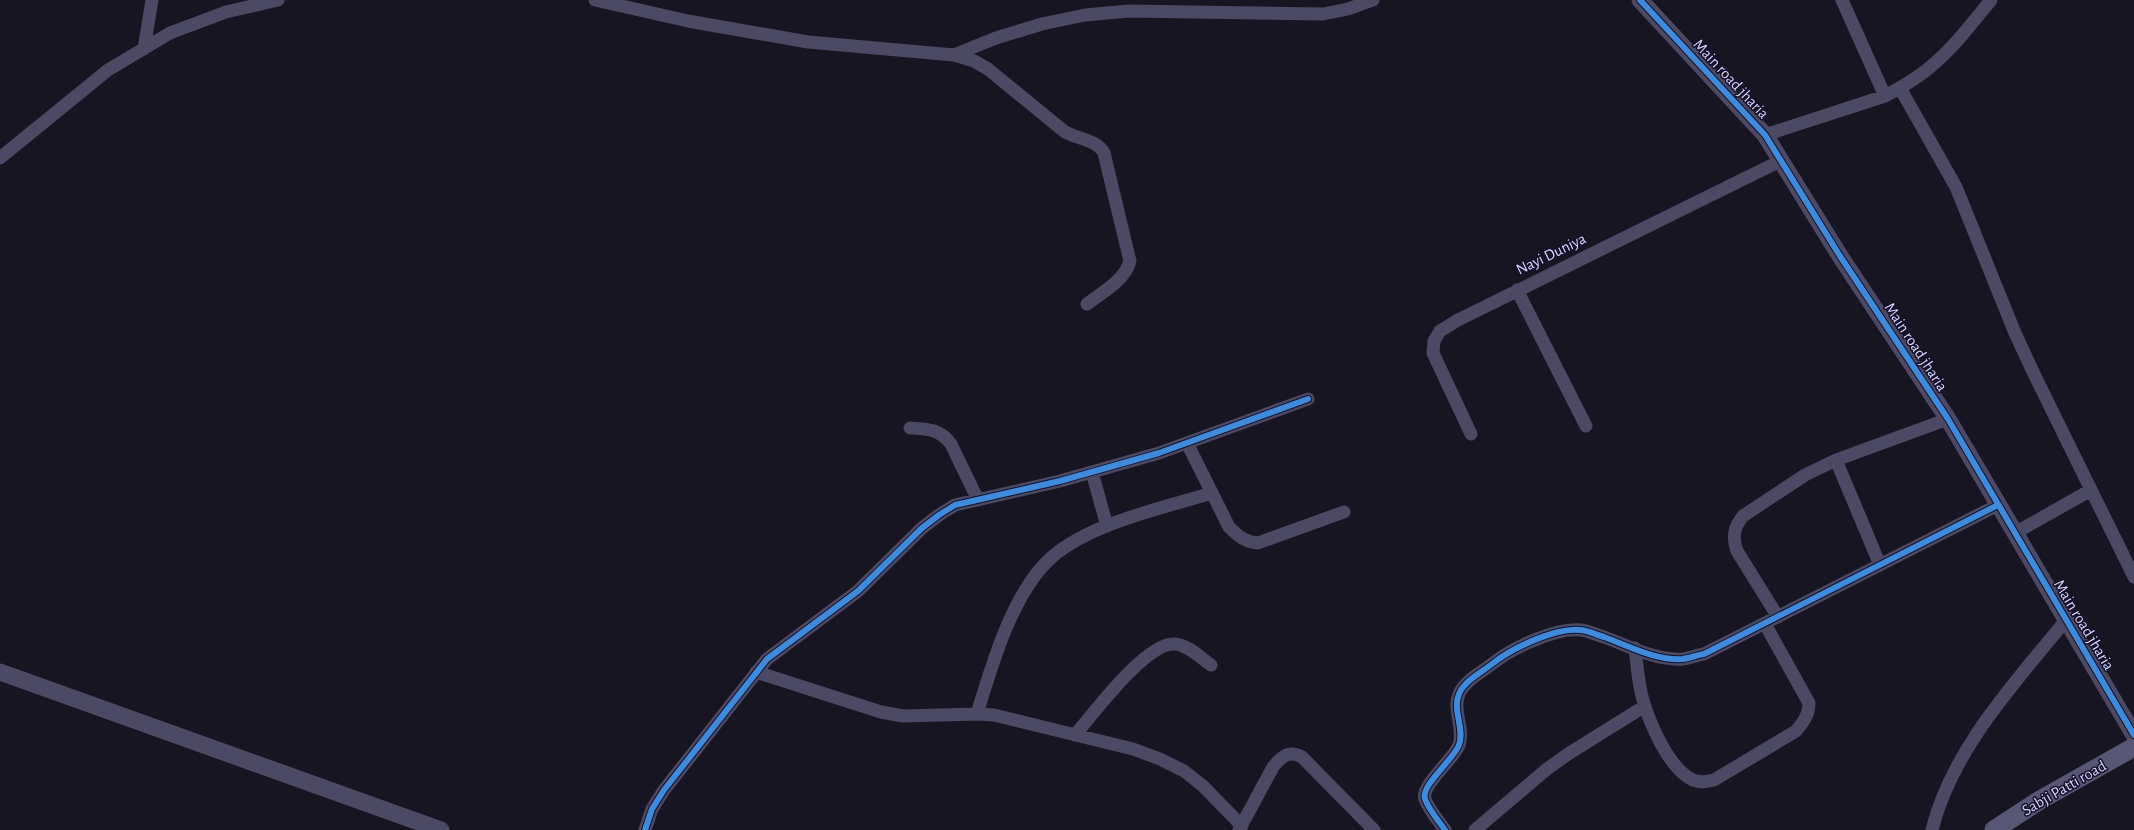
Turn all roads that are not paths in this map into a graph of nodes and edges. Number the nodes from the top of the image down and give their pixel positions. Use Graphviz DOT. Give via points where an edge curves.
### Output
graph roads {
  1 [pos="152,0"];
  2 [pos="278,0"];
  3 [pos="595,0"];
  4 [pos="1373,0"];
  5 [pos="1640,0"];
  6 [pos="1842,0"];
  7 [pos="1991,0"];
  8 [pos="144,48"];
  9 [pos="954,55"];
  10 [pos="1900,88"];
  11 [pos="1885,96"];
  12 [pos="1765,135"];
  13 [pos="0,158"];
  14 [pos="1780,161"];
  15 [pos="1517,290"];
  16 [pos="1087,304"];
  17 [pos="1308,399"];
  18 [pos="1948,419"];
  19 [pos="1586,426"];
  20 [pos="910,428"];
  21 [pos="1471,434"];
  22 [pos="1188,443"];
  23 [pos="1836,460"];
  24 [pos="1092,472"];
  25 [pos="2091,490"];
  26 [pos="1212,493"];
  27 [pos="978,500"];
  28 [pos="1998,505"];
  29 [pos="1344,512"];
  30 [pos="1108,526"];
  31 [pos="2015,532"];
  32 [pos="1880,565"];
  33 [pos="2134,577"];
  34 [pos="1778,617"];
  35 [pos="2066,620"];
  36 [pos="1765,624"];
  37 [pos="1635,648"];
  38 [pos="1211,665"];
  39 [pos="0,672"];
  40 [pos="756,672"];
  41 [pos="1645,706"];
  42 [pos="977,714"];
  43 [pos="2134,734"];
  44 [pos="1075,735"];
  45 [pos="2134,747"];
  46 [pos="1241,828"];
  47 [pos="441,830"];
  48 [pos="645,830"];
  49 [pos="1374,830"];
  50 [pos="1445,830"];
  51 [pos="1475,830"];
  52 [pos="1932,830"];
  53 [pos="1994,830"];
  1 -- 8 [label="street"];
  2 -- 8 [label="street" via="226,12 170,33"];
  3 -- 9 [label="street" via="688,21 808,42"];
  4 -- 9 [label="street" via="1323,14 1129,11 1085,15 1042,24 996,38"];
  5 -- 12 [label="street, Main road jharia"];
  6 -- 11 [label="street"];
  7 -- 10 [label="street" via="1957,41 1930,68"];
  8 -- 13 [label="street" via="108,70"];
  9 -- 16 [label="street" via="974,61 988,69 1065,132 1097,144 1104,153 1130,260 1128,270 1122,277"];
  10 -- 11 [label="street"];
  10 -- 25 [label="street" via="1956,187 2015,333"];
  11 -- 12 [label="street"];
  12 -- 14 [label="street, Main road jharia"];
  14 -- 15 [label="street, Nayi Duniya"];
  14 -- 18 [label="street, Main road jharia"];
  15 -- 19 [label="street"];
  15 -- 21 [label="street, Nayi Duniya" via="1440,331 1434,341 1433,353"];
  17 -- 22 [label="street"];
  18 -- 23 [label="street"];
  18 -- 28 [label="street, Main road jharia"];
  20 -- 27 [label="street" via="931,429 946,436"];
  22 -- 24 [label="street"];
  22 -- 26 [label="street"];
  23 -- 32 [label="street"];
  23 -- 34 [label="street" via="1805,475 1743,516 1736,524 1733,540 1736,551"];
  24 -- 27 [label="street"];
  24 -- 30 [label="street"];
  25 -- 31 [label="street"];
  25 -- 33 [label="street"];
  26 -- 29 [label="street" via="1229,527 1238,537 1248,542 1258,542"];
  26 -- 30 [label="street"];
  27 -- 40 [label="street" via="955,505 922,528 858,591 767,659"];
  28 -- 31 [label="street, Main road jharia"];
  28 -- 32 [label="street"];
  30 -- 42 [label="street" via="1098,529 1059,552 1038,570 1004,633"];
  31 -- 35 [label="street, Main road jharia"];
  32 -- 34 [label="street"];
  34 -- 36 [label="street"];
  35 -- 43 [label="street, Main road jharia"];
  35 -- 52 [label="street" via="2001,700 1975,737 1951,778"];
  36 -- 37 [label="street" via="1704,654 1683,659 1658,656"];
  36 -- 41 [label="street" via="1809,703 1806,719 1796,731 1714,780 1703,783 1692,779 1675,763 1656,735"];
  37 -- 41 [label="street"];
  37 -- 50 [label="street" via="1582,630 1556,632 1499,658 1464,686 1456,702 1460,741 1456,753 1429,784 1424,798"];
  38 -- 44 [label="street" via="1189,649 1175,644 1162,645 1138,663"];
  39 -- 47 [label="street"];
  40 -- 42 [label="street" via="881,712 903,716"];
  40 -- 48 [label="street" via="664,790 652,809"];
  41 -- 51 [label="street" via="1552,765"];
  42 -- 44 [label="street" via="994,715"];
  44 -- 46 [label="street" via="1133,749 1184,771 1221,803"];
  45 -- 53 [label="main road, Sabji Patti road" via="2040,800"];
  46 -- 49 [label="street" via="1280,758 1288,753 1295,753 1302,757"];
}
